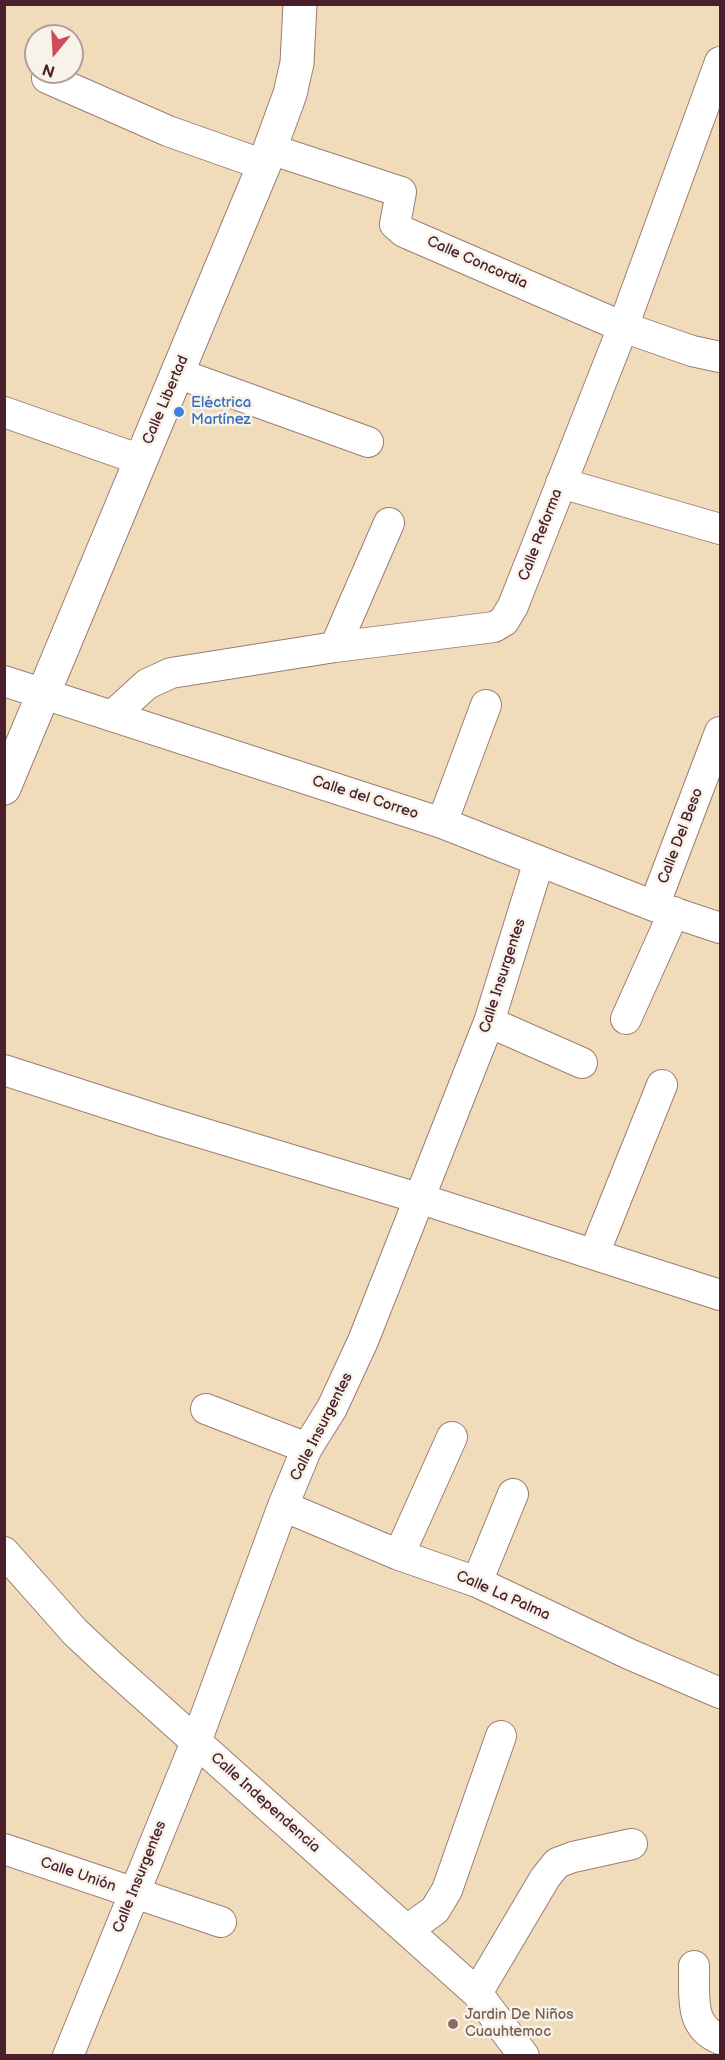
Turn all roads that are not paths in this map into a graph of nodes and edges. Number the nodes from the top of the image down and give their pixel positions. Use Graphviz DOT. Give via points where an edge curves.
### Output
graph roads {
  1 [pos="300,4"];
  2 [pos="720,62"];
  3 [pos="61,84"];
  4 [pos="267,157"];
  5 [pos="623,327"];
  6 [pos="720,357"];
  7 [pos="177,373"];
  8 [pos="4,412"];
  9 [pos="368,442"];
  10 [pos="141,460"];
  11 [pos="561,483"];
  12 [pos="389,523"];
  13 [pos="720,529"];
  14 [pos="335,647"];
  15 [pos="4,681"];
  16 [pos="43,693"];
  17 [pos="486,705"];
  18 [pos="112,716"];
  19 [pos="720,732"];
  20 [pos="4,788"];
  21 [pos="442,823"];
  22 [pos="539,861"];
  23 [pos="664,909"];
  24 [pos="720,928"];
  25 [pos="626,1018"];
  26 [pos="489,1022"];
  27 [pos="582,1063"];
  28 [pos="4,1071"];
  29 [pos="662,1085"];
  30 [pos="418,1198"];
  31 [pos="594,1254"];
  32 [pos="720,1295"];
  33 [pos="206,1409"];
  34 [pos="452,1437"];
  35 [pos="307,1448"];
  36 [pos="513,1494"];
  37 [pos="283,1506"];
  38 [pos="4,1552"];
  39 [pos="399,1555"];
  40 [pos="477,1582"];
  41 [pos="720,1693"];
  42 [pos="501,1736"];
  43 [pos="196,1742"];
  44 [pos="632,1844"];
  45 [pos="4,1849"];
  46 [pos="133,1893"];
  47 [pos="221,1922"];
  48 [pos="406,1930"];
  49 [pos="694,1965"];
  50 [pos="477,1993"];
  51 [pos="720,2039"];
  52 [pos="68,2055"];
  53 [pos="524,2055"];
  1 -- 4 [label="main road, Calle Libertad" via="297,63"];
  2 -- 5 [label="street, Calle Reforma"];
  3 -- 4 [label="street" via="168,131"];
  4 -- 5 [label="street, Calle Concordia" via="400,192 395,224 404,232"];
  4 -- 7 [label="main road, Calle Libertad"];
  5 -- 6 [label="street, Calle Concordia"];
  5 -- 11 [label="street, Calle Reforma"];
  7 -- 9 [label="street"];
  7 -- 10 [label="main road, Calle Libertad"];
  8 -- 10 [label="street"];
  10 -- 16 [label="main road, Calle Libertad"];
  11 -- 13 [label="street"];
  11 -- 14 [label="street, Calle Reforma" via="504,621 494,627"];
  12 -- 14 [label="street"];
  14 -- 18 [label="street, Calle Reforma" via="171,673 147,684"];
  15 -- 16 [label="street, Calle del Correo"];
  16 -- 18 [label="street, Calle del Correo"];
  16 -- 20 [label="main road, Calle Libertad"];
  17 -- 21 [label="street"];
  18 -- 21 [label="street, Calle del Correo"];
  19 -- 23 [label="street, Calle Del Beso"];
  21 -- 22 [label="street, Calle del Correo"];
  22 -- 23 [label="street, Calle del Correo"];
  22 -- 26 [label="street, Calle Insurgentes"];
  23 -- 24 [label="street, Calle del Correo"];
  23 -- 25 [label="street, Calle Del Beso"];
  26 -- 27 [label="street"];
  26 -- 30 [label="street, Calle Insurgentes"];
  28 -- 30 [label="street"];
  29 -- 31 [label="street"];
  30 -- 31 [label="street"];
  30 -- 35 [label="street, Calle Insurgentes" via="358,1352 332,1408"];
  31 -- 32 [label="street"];
  33 -- 35 [label="street"];
  34 -- 39 [label="street"];
  35 -- 37 [label="street, Calle Insurgentes"];
  36 -- 40 [label="street"];
  37 -- 39 [label="street, Calle La Palma"];
  37 -- 43 [label="street, Calle Insurgentes"];
  38 -- 43 [label="street, Calle Independencia" via="75,1632"];
  39 -- 40 [label="street, Calle La Palma"];
  40 -- 41 [label="street, Calle La Palma"];
  42 -- 48 [label="street" via="447,1890 435,1910"];
  43 -- 46 [label="street, Calle Insurgentes"];
  43 -- 48 [label="street, Calle Independencia"];
  44 -- 50 [label="street" via="557,1863"];
  45 -- 46 [label="street, Calle Unión"];
  46 -- 47 [label="street, Calle Unión"];
  46 -- 52 [label="street, Calle Insurgentes"];
  48 -- 50 [label="street, Calle Independencia"];
  49 -- 51 [label="street" via="695,2012 700,2026"];
  50 -- 53 [label="street, Calle Independencia"];
}
